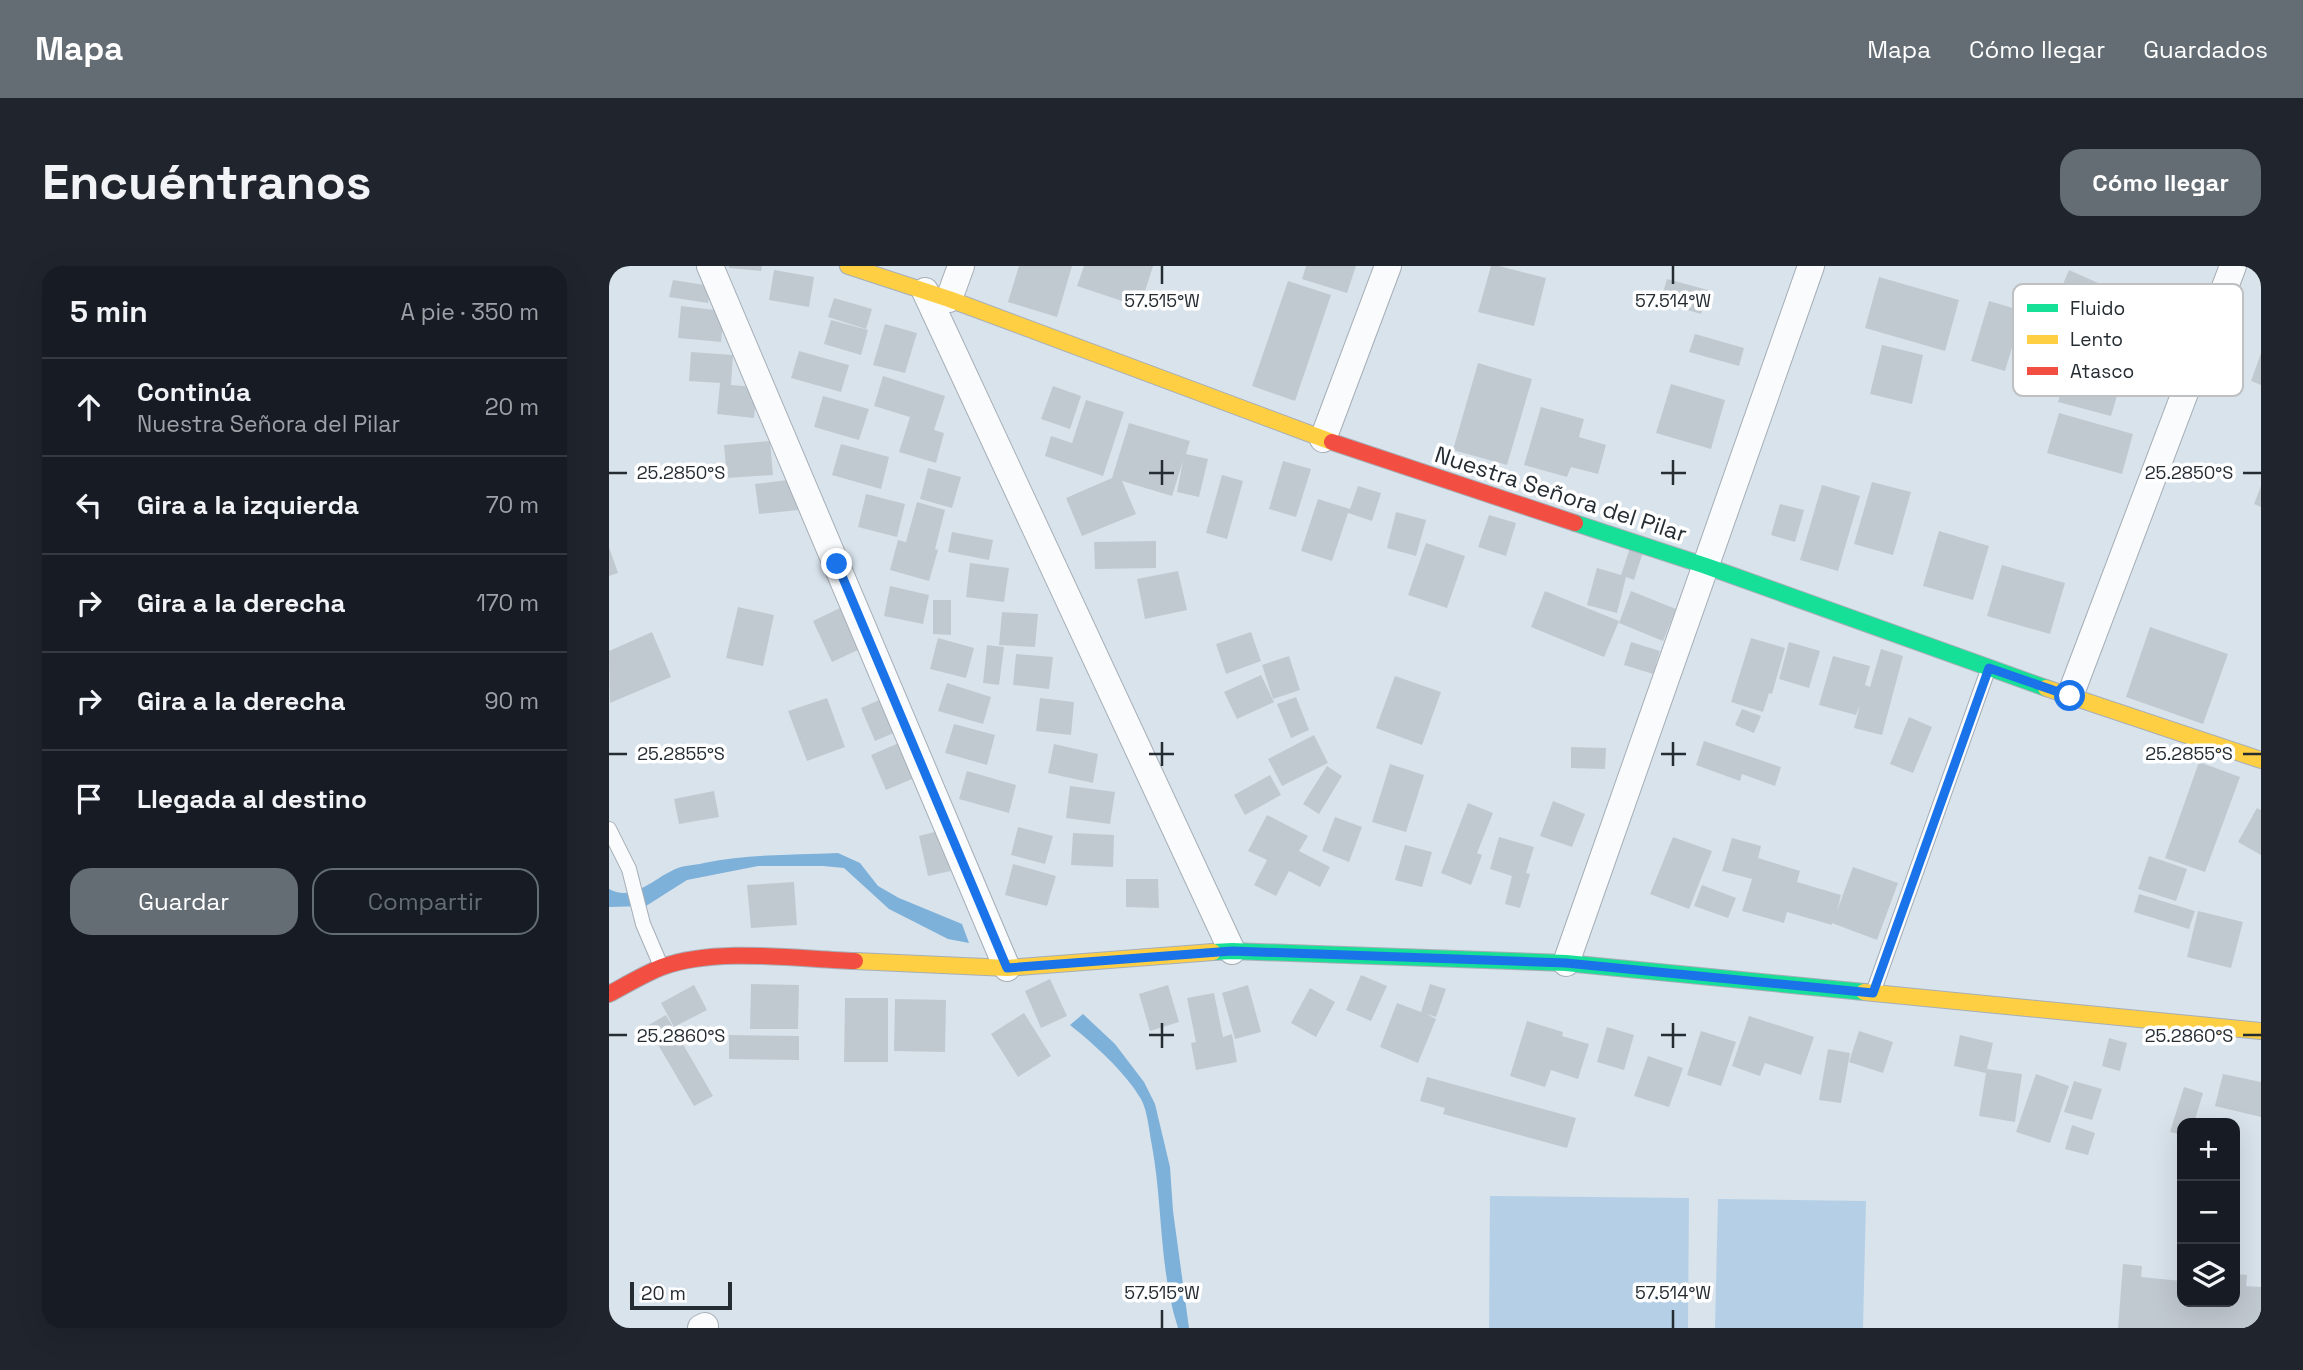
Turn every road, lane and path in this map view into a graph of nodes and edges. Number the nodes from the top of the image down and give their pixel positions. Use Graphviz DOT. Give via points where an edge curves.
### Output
graph roads {
  1 [pos="710,266"];
  2 [pos="848,266"];
  3 [pos="961,266"];
  4 [pos="1388,266"];
  5 [pos="1811,266"];
  6 [pos="2233,266"];
  7 [pos="2226,284"];
  8 [pos="937,295"];
  9 [pos="2184,396"];
  10 [pos="1323,439"];
  11 [pos="1706,566"];
  12 [pos="1989,668"];
  13 [pos="2070,696"];
  14 [pos="2261,761"];
  15 [pos="609,830"];
  16 [pos="1232,951"];
  17 [pos="1566,963"];
  18 [pos="662,967"];
  19 [pos="1007,968"];
  20 [pos="1873,993"];
  21 [pos="609,994"];
  22 [pos="2261,1031"];
  1 -- 19 [label="street"];
  2 -- 8 [label="street, Nuestra Señora del Pilar"];
  3 -- 8 [label="street"];
  4 -- 10 [label="street"];
  5 -- 11 [label="street"];
  6 -- 7 [label="street"];
  8 -- 10 [label="street, Nuestra Señora del Pilar"];
  8 -- 16 [label="street"];
  9 -- 13 [label="street"];
  10 -- 11 [label="street, Nuestra Señora del Pilar"];
  11 -- 12 [label="street, Nuestra Señora del Pilar"];
  11 -- 17 [label="street"];
  12 -- 13 [label="street, Nuestra Señora del Pilar"];
  12 -- 20 [label="lane"];
  13 -- 14 [label="street, Nuestra Señora del Pilar"];
  15 -- 18 [label="lane" via="629,869 643,924"];
  16 -- 17 [label="street"];
  16 -- 19 [label="street"];
  17 -- 20 [label="street"];
  18 -- 19 [label="street" via="738,956"];
  18 -- 21 [label="street"];
  20 -- 22 [label="street"];
}
